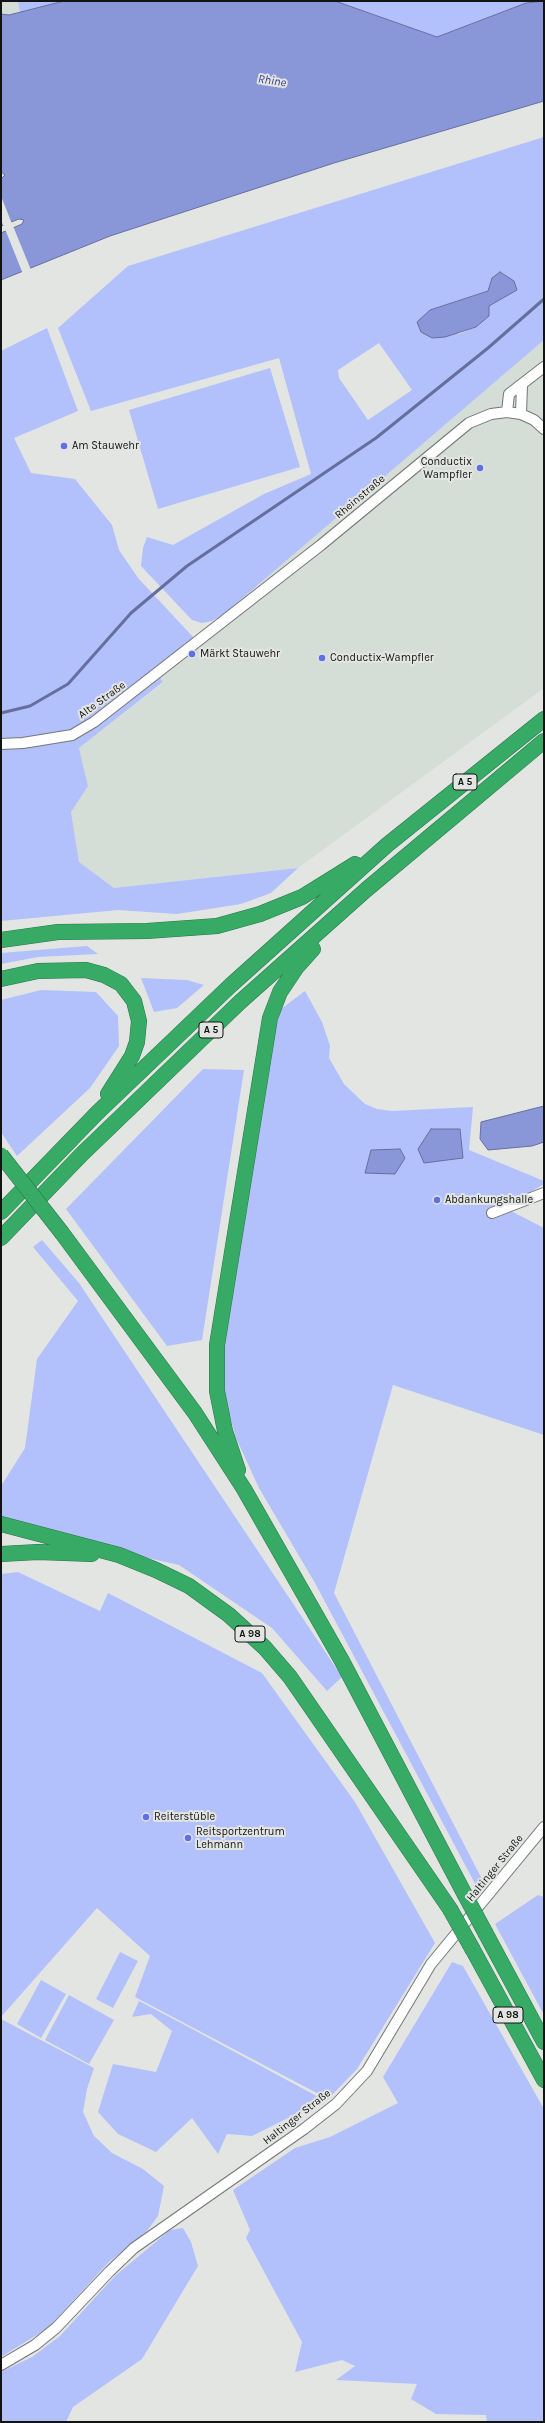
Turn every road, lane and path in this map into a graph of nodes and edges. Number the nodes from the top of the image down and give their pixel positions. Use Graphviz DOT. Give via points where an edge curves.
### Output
graph roads {
  1 [pos="544,367"];
  2 [pos="522,385"];
  3 [pos="507,412"];
  4 [pos="521,414"];
  5 [pos="544,428"];
  6 [pos="201,638"];
  7 [pos="544,719"];
  8 [pos="544,741"];
  9 [pos="1,744"];
  10 [pos="387,845"];
  11 [pos="344,911"];
  12 [pos="1,940"];
  13 [pos="1,979"];
  14 [pos="97,1113"];
  15 [pos="1,1156"];
  16 [pos="544,1193"];
  17 [pos="1,1212"];
  18 [pos="492,1213"];
  19 [pos="1,1238"];
  20 [pos="244,1489"];
  21 [pos="1,1524"];
  22 [pos="1,1554"];
  23 [pos="118,1555"];
  24 [pos="544,1827"];
  25 [pos="544,2042"];
  26 [pos="544,2080"];
  27 [pos="1,2365"];
  1 -- 2 [label="street"];
  2 -- 3 [label="street" via="509,394"];
  2 -- 4 [label="street"];
  3 -- 4 [label="street, Rheinstraße"];
  3 -- 6 [label="street, Rheinstraße" via="491,414 469,423 321,545"];
  4 -- 5 [label="street, Rheinstraße"];
  6 -- 9 [label="street, Alte Straße" via="94,722 72,736 24,744"];
  7 -- 10 [label="highway, A 5"];
  8 -- 11 [label="highway, A 5"];
  10 -- 12 [label="highway" via="302,897 260,914 217,926 147,931 58,932"];
  10 -- 14 [label="highway, A 5" via="231,985"];
  11 -- 19 [label="highway, A 5" via="240,1002 160,1078"];
  11 -- 20 [label="highway" via="296,968 280,992 266,1037 215,1368 220,1411"];
  13 -- 14 [label="highway" via="38,970 86,970 104,975 121,984 134,1001 139,1021 137,1042 132,1056"];
  14 -- 17 [label="highway, A 5"];
  15 -- 20 [label="highway, bridge" via="62,1232 196,1413"];
  16 -- 18 [label="street"];
  20 -- 25 [label="highway, A 98, bridge" via="334,1647"];
  21 -- 23 [label="highway"];
  22 -- 23 [label="highway" via="38,1552"];
  23 -- 26 [label="highway, A 98, bridge" via="189,1586 229,1615 265,1648 316,1713 450,1909"];
  24 -- 27 [label="street, Haltinger Straße" via="432,1964 367,2071 336,2104 134,2248 56,2328 35,2345"];
}
